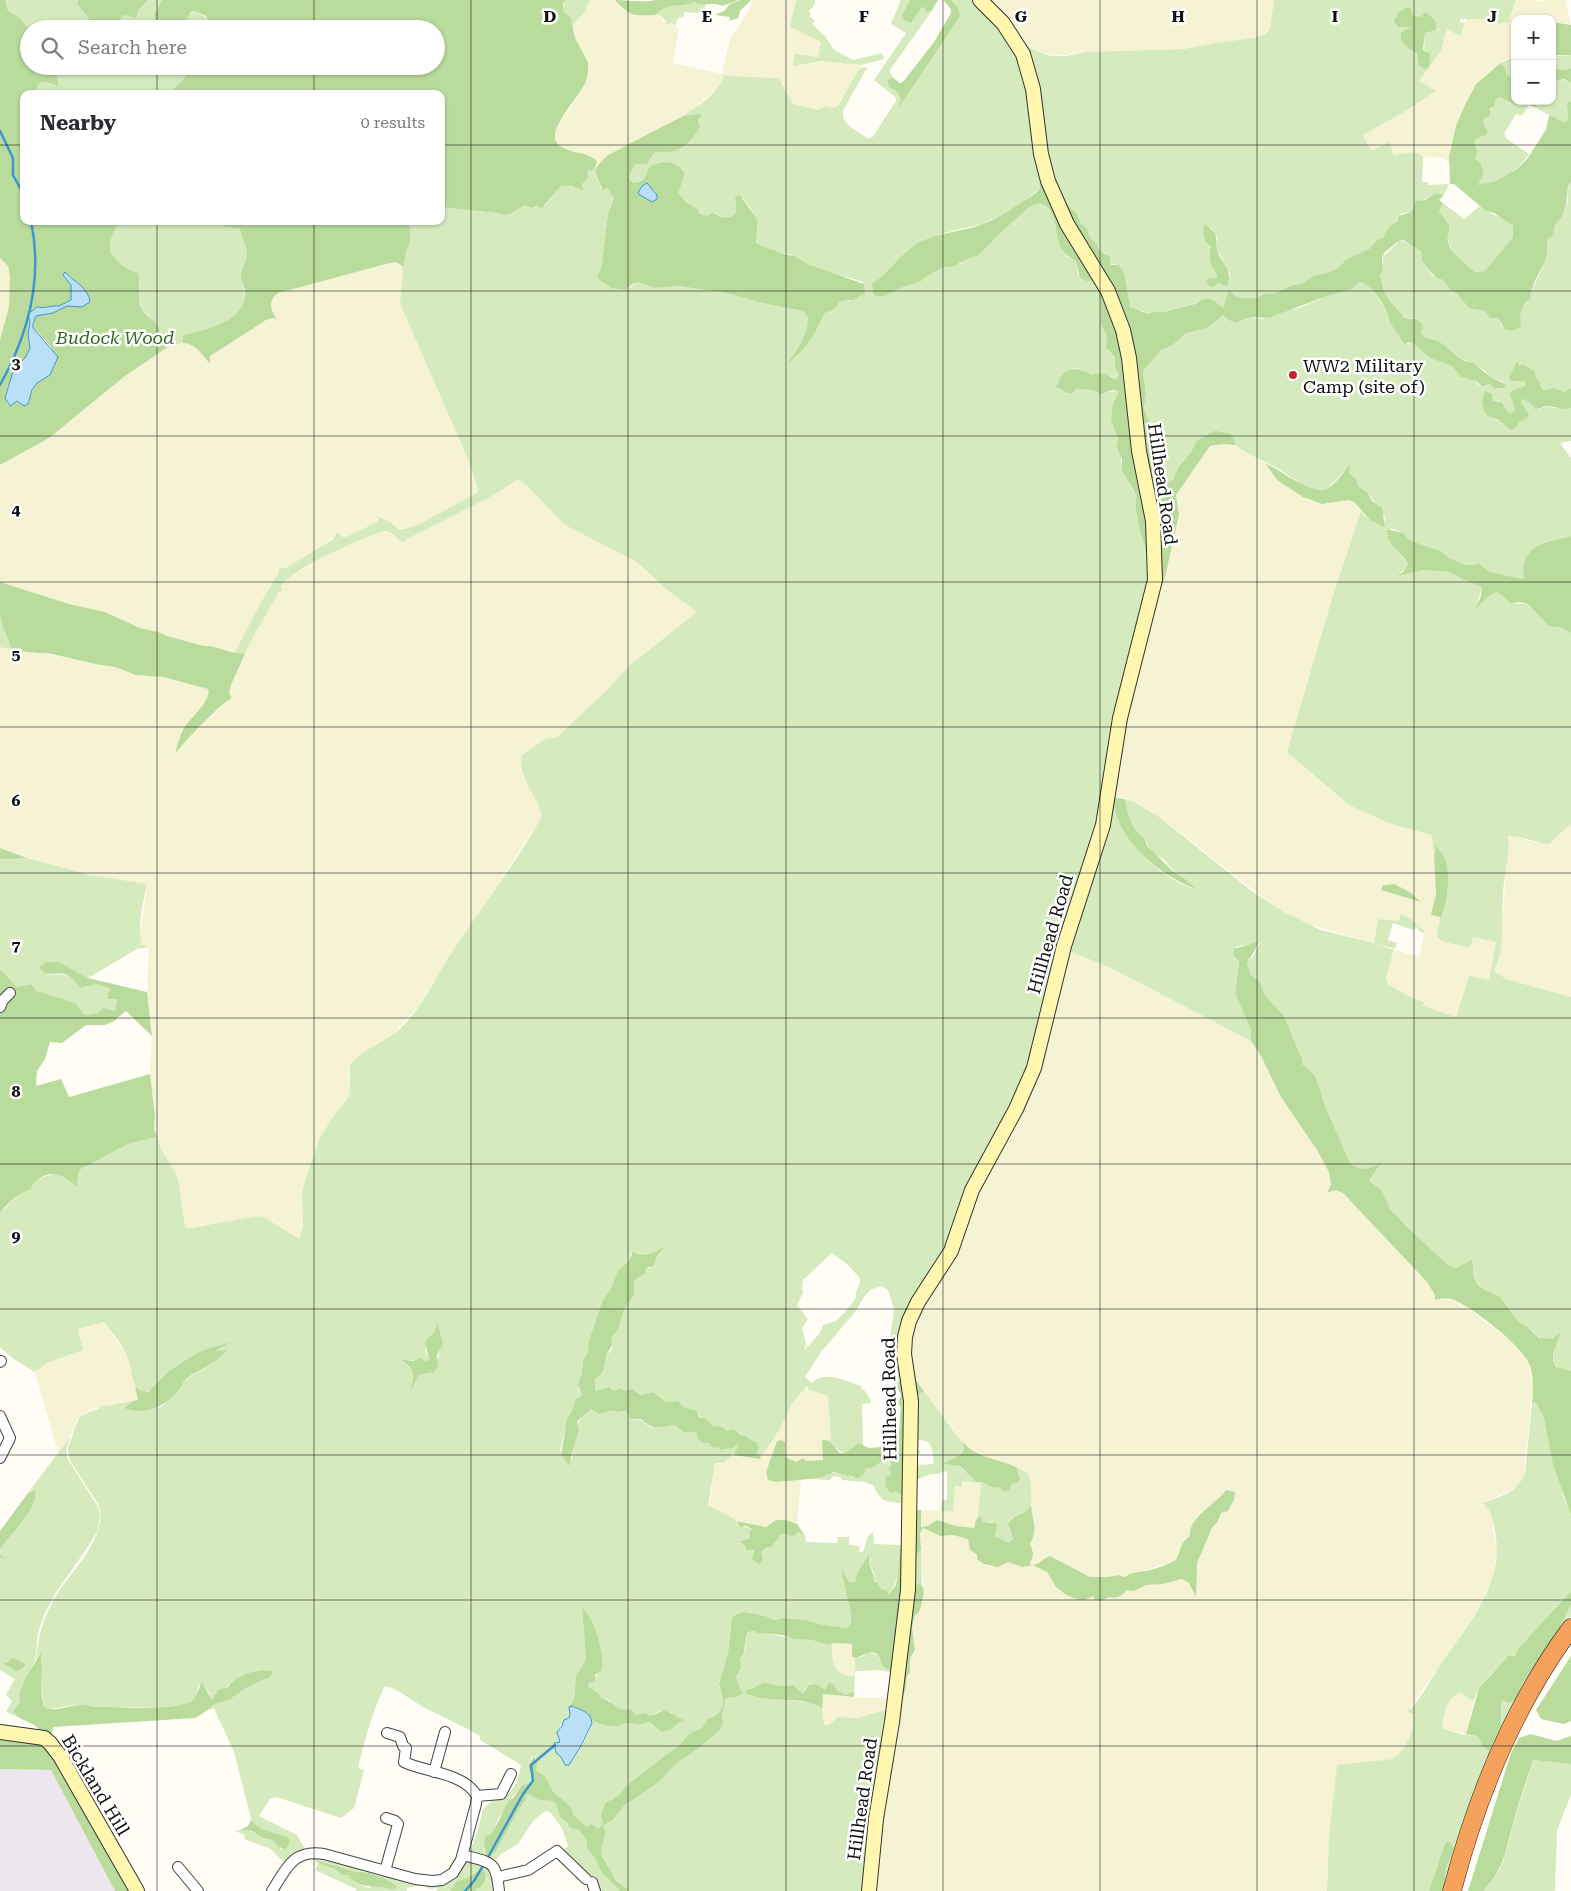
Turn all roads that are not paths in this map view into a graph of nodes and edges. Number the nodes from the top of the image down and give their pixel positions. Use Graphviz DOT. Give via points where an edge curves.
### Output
graph roads {
  1 [pos="980,0"];
  2 [pos="10,993"];
  3 [pos="0,1007"];
  4 [pos="0,1416"];
  5 [pos="0,1458"];
  6 [pos="1571,1628"];
  7 [pos="0,1732"];
  8 [pos="445,1732"];
  9 [pos="387,1733"];
  10 [pos="434,1772"];
  11 [pos="511,1774"];
  12 [pos="477,1796"];
  13 [pos="386,1818"];
  14 [pos="463,1855"];
  15 [pos="178,1867"];
  16 [pos="385,1871"];
  17 [pos="498,1877"];
  18 [pos="591,1884"];
  19 [pos="137,1891"];
  20 [pos="198,1891"];
  21 [pos="272,1891"];
  22 [pos="499,1891"];
  23 [pos="869,1891"];
  24 [pos="1452,1891"];
  1 -- 23 [label="street, Hillhead Road" via="1003,24 1023,54 1033,89 1042,159 1049,185 1067,224 1108,291 1122,330 1129,358 1138,452 1153,521 1155,580 1120,718 1101,830 1064,946 1034,1068 1016,1109 972,1190 951,1251 918,1302 905,1337 904,1354 911,1402 908,1590"];
  2 -- 3 [label="street"];
  4 -- 5 [label="street" via="10,1438"];
  6 -- 24 [label="highway" via="1528,1697 1496,1763 1473,1820"];
  7 -- 19 [label="street, Bickland Hill" via="41,1737 50,1743"];
  8 -- 10 [label="street"];
  9 -- 10 [label="street" via="400,1737 406,1748 404,1762"];
  10 -- 12 [label="street" via="464,1783"];
  11 -- 12 [label="street" via="501,1794"];
  12 -- 14 [label="street"];
  13 -- 16 [label="street" via="398,1824"];
  14 -- 16 [label="street" via="453,1873 442,1880 420,1880"];
  14 -- 17 [label="street" via="494,1867"];
  15 -- 20 [label="street"];
  16 -- 21 [label="street" via="324,1854 308,1854 287,1866"];
  17 -- 18 [label="street" via="528,1870 555,1848"];
  17 -- 22 [label="street"];
}
